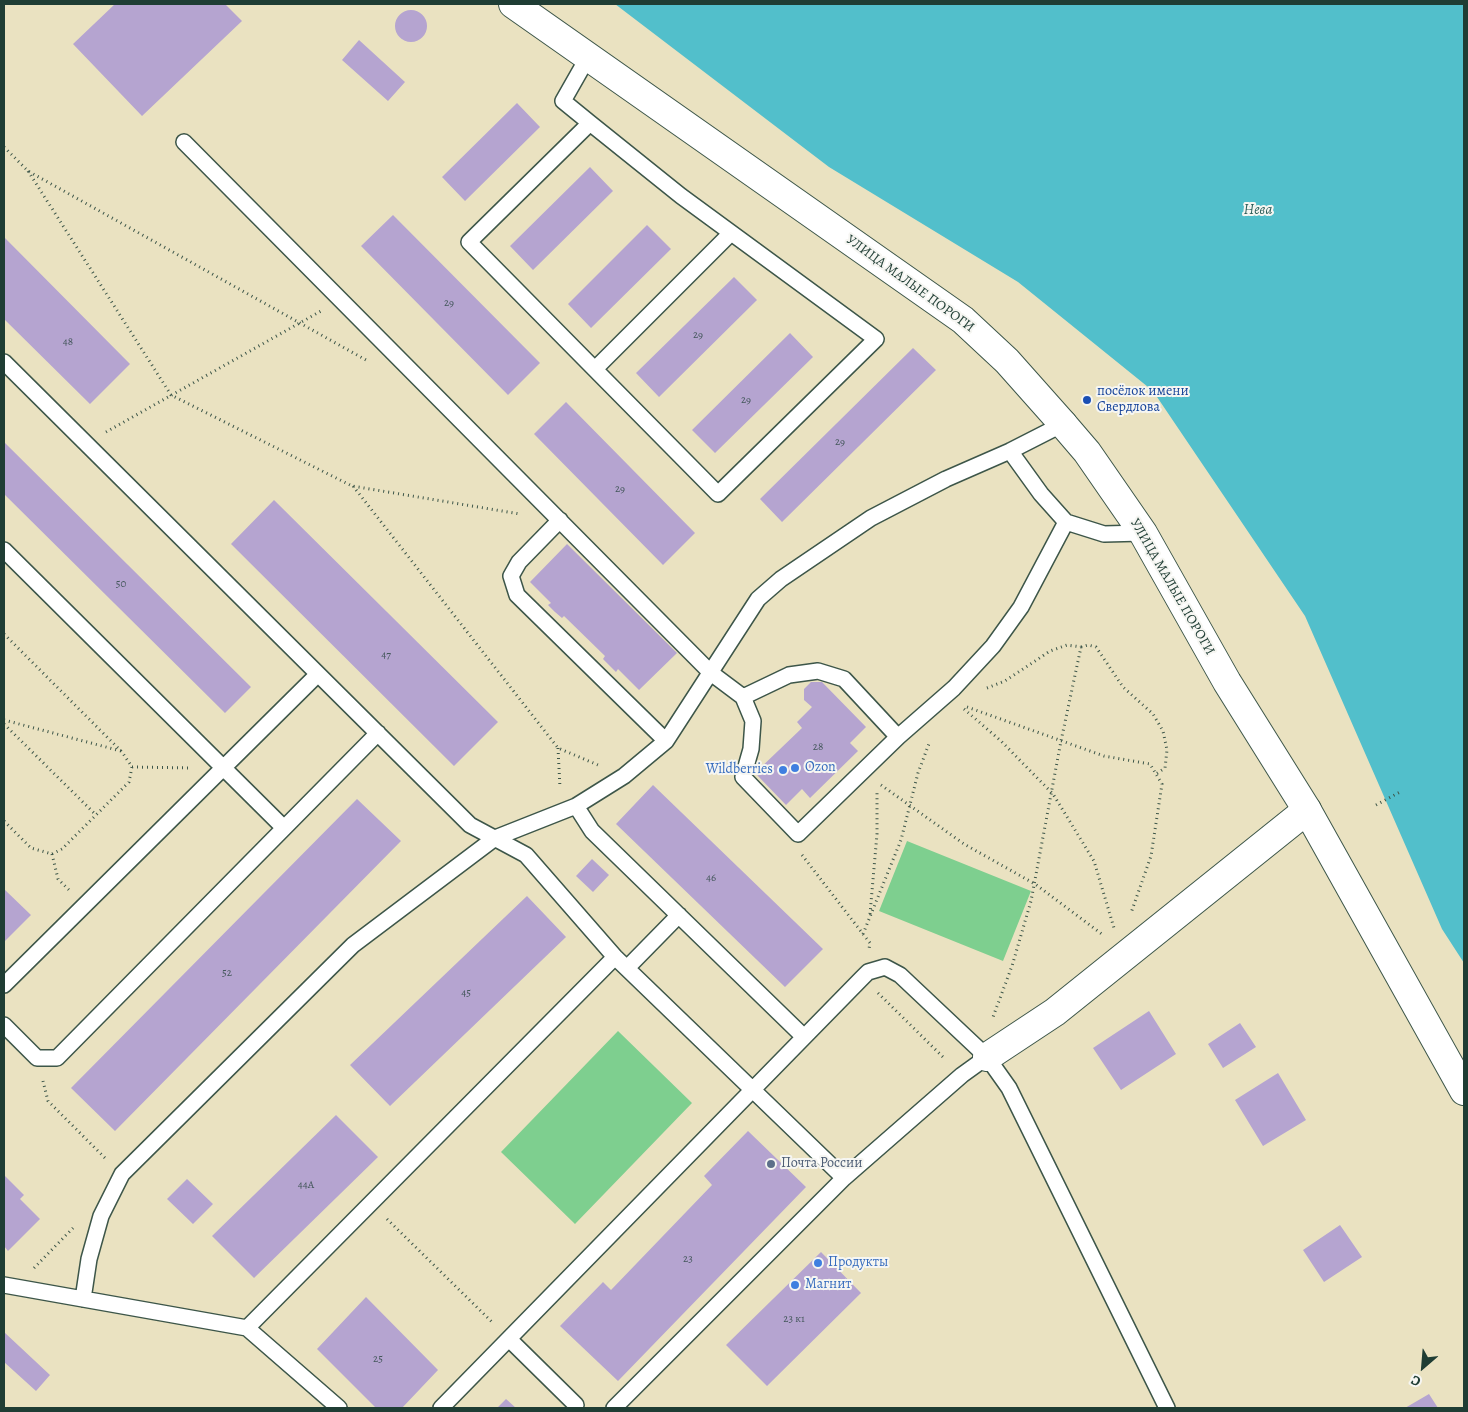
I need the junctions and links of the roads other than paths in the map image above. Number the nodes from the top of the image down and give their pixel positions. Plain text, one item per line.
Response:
1 (513, 4) edge
2 (588, 58) junction
3 (590, 123) junction
4 (184, 142) dead end
5 (732, 233) junction
6 (4, 362) edge
7 (595, 369) junction
8 (1063, 424) junction
9 (1010, 451) junction
10 (560, 520) junction
11 (1066, 522) junction
12 (1143, 533) junction
13 (4, 550) edge
14 (711, 673) junction
15 (318, 674) junction
16 (743, 697) junction
17 (378, 733) junction
18 (898, 737) junction
19 (666, 741) junction
20 (223, 768) junction
21 (576, 806) junction
22 (1307, 810) junction
23 (284, 828) junction
24 (495, 838) junction
25 (679, 915) junction
26 (615, 956) junction
27 (627, 968) junction
28 (4, 985) edge
29 (4, 1025) edge
30 (804, 1037) junction
31 (984, 1053) junction
32 (752, 1089) junction
33 (1464, 1091) edge
34 (844, 1178) junction
35 (9, 1286) edge
36 (83, 1299) junction
37 (247, 1328) junction
38 (509, 1339) junction
39 (576, 1405) dead end
40 (338, 1408) edge
41 (441, 1408) edge
42 (614, 1408) edge
43 (1166, 1408) edge

1 - 2 street, УЛИЦА МАЛЫЕ ПОРОГИ
2 - 3 lane
2 - 8 street, УЛИЦА МАЛЫЕ ПОРОГИ
3 - 5 lane
3 - 7 lane
4 - 10 lane
5 - 7 lane
5 - 7 lane
6 - 15 lane
8 - 9 lane
8 - 12 street, УЛИЦА МАЛЫЕ ПОРОГИ
9 - 11 lane
9 - 14 lane
10 - 14 lane
10 - 19 lane
11 - 12 lane
11 - 18 lane
12 - 22 street, УЛИЦА МАЛЫЕ ПОРОГИ
13 - 20 lane
14 - 16 lane
14 - 19 lane
15 - 17 lane
15 - 20 lane
16 - 18 lane
16 - 18 lane
17 - 23 lane
17 - 24 lane
19 - 21 lane
20 - 23 lane
20 - 28 lane
21 - 24 lane
21 - 25 lane
22 - 31 street
22 - 33 street, УЛИЦА МАЛЫЕ ПОРОГИ
23 - 29 lane
24 - 26 lane
24 - 36 lane
25 - 27 lane
25 - 30 lane
26 - 27 lane
26 - 37 lane
27 - 32 lane
30 - 31 lane
30 - 32 lane
31 - 34 lane
31 - 43 lane
32 - 34 lane
32 - 38 lane
34 - 42 lane
35 - 36 lane
36 - 37 lane
37 - 40 lane
38 - 39 lane
38 - 41 lane

